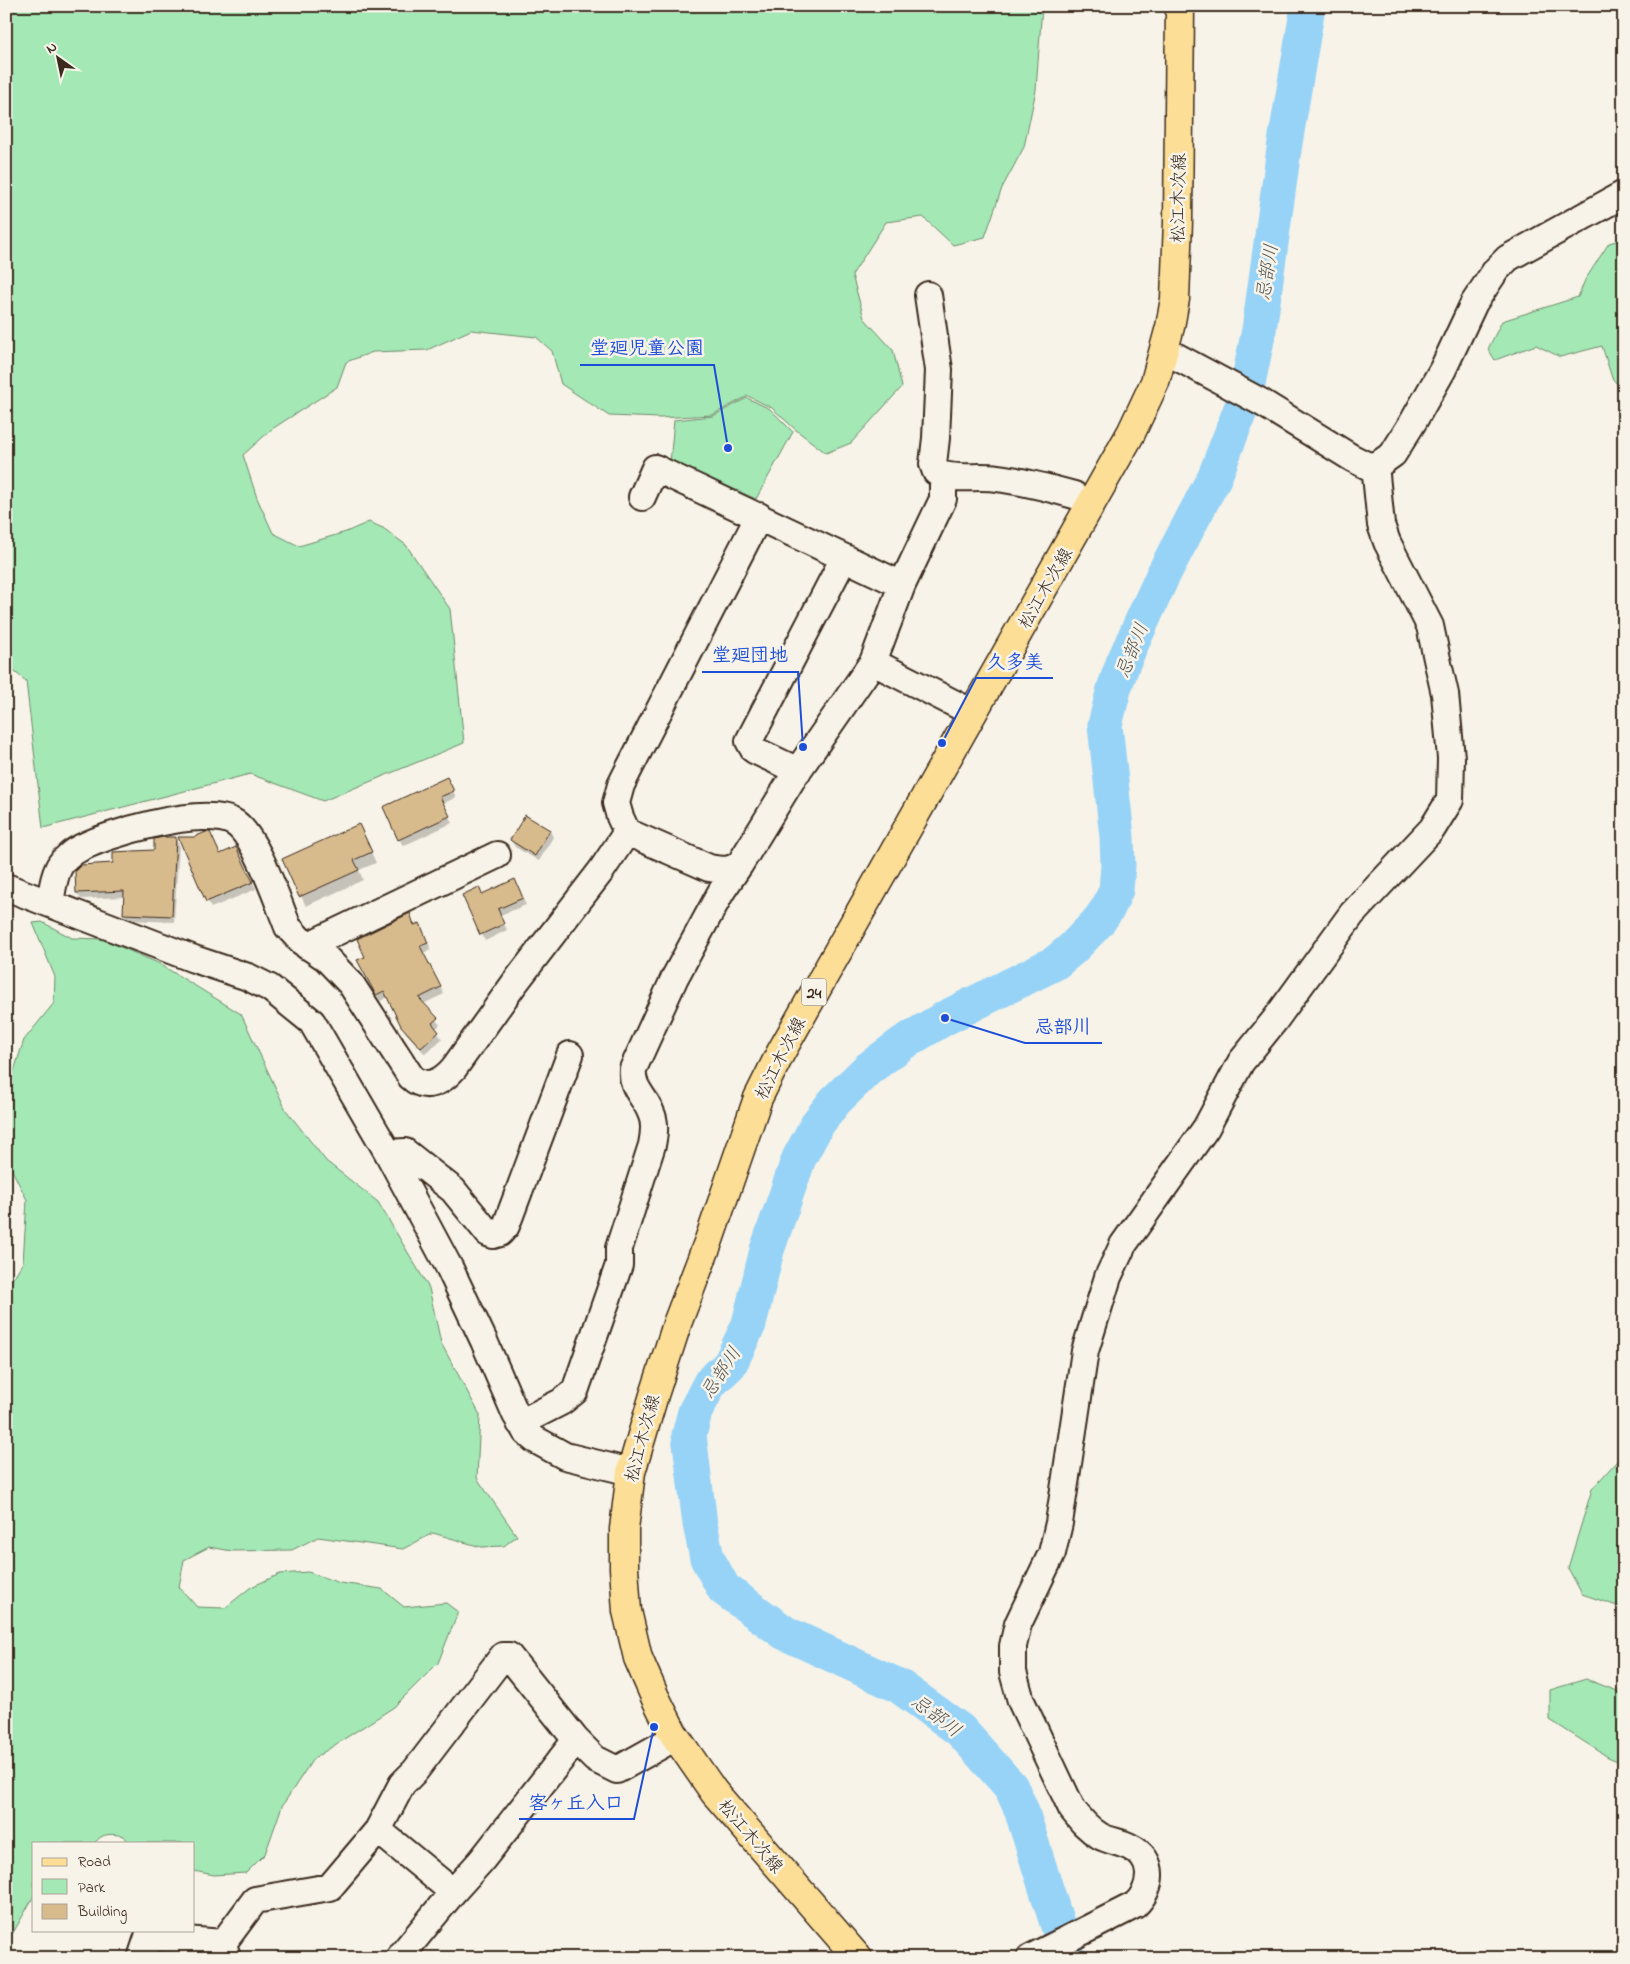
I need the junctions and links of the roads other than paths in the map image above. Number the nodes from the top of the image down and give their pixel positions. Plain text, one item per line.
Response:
1 (1180, 6) edge
2 (1624, 194) edge
3 (928, 295) dead end
4 (1164, 350) junction
5 (1375, 465) junction
6 (943, 477) junction
7 (1074, 495) dead end
8 (642, 497) dead end
9 (759, 516) junction
10 (844, 558) junction
11 (902, 585) junction
12 (873, 662) junction
13 (973, 713) junction
14 (798, 771) junction
15 (627, 832) junction
16 (497, 855) dead end
17 (740, 864) junction
18 (6, 887) edge
19 (50, 904) junction
20 (307, 946) junction
21 (570, 1056) dead end
22 (388, 1153) junction
23 (520, 1423) junction
24 (631, 1472) junction
25 (676, 1737) junction
26 (576, 1740) junction
27 (378, 1830) junction
28 (452, 1892) junction
29 (223, 1953) edge
30 (1040, 1953) edge
31 (141, 1958) edge
32 (400, 1958) edge
33 (858, 1958) edge

1 - 4 main road, 松江木次線 / 24
2 - 5 street
3 - 6 street
4 - 5 street
4 - 13 main road, 松江木次線 / 24
5 - 30 street
6 - 7 street
6 - 11 street
8 - 9 street
9 - 10 street
9 - 15 street
10 - 11 street
10 - 14 street
11 - 12 street
12 - 13 street
12 - 14 street
13 - 24 main road, 松江木次線 / 24
14 - 17 street
15 - 17 street
15 - 20 street
16 - 20 street
17 - 23 street
18 - 19 street
19 - 20 street
19 - 22 street
21 - 22 street
22 - 23 street
23 - 24 street
24 - 25 main road, 松江木次線 / 24
25 - 26 street
25 - 33 main road, 松江木次線 / 24
26 - 27 street
26 - 28 street
27 - 28 street
27 - 29 street
28 - 32 street
29 - 31 street

